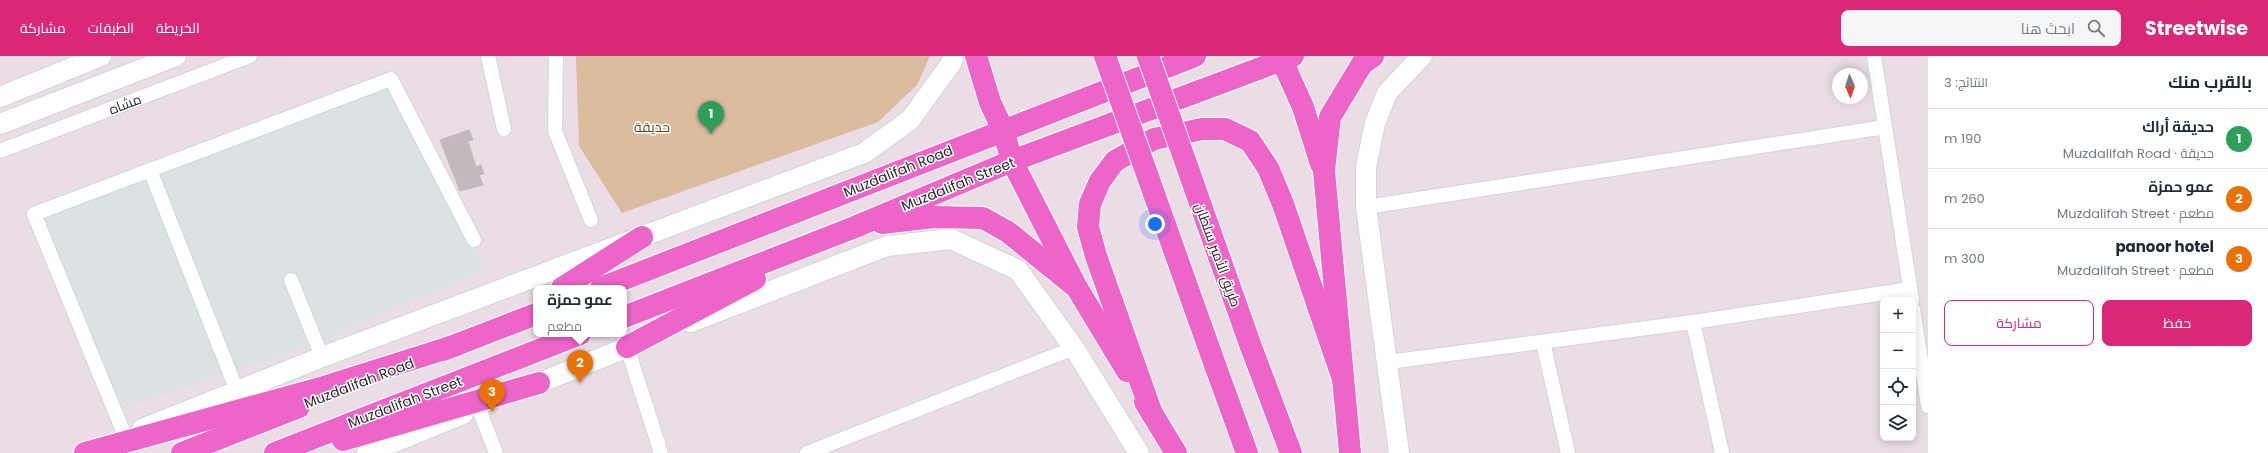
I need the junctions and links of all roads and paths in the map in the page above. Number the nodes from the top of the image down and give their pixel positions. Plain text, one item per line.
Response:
1 (101, 56) edge
2 (176, 56) edge
3 (250, 56) edge
4 (488, 56) edge
5 (556, 56) edge
6 (953, 56) edge
7 (976, 56) edge
8 (1105, 56) edge
9 (1148, 56) edge
10 (1195, 56) edge
11 (1373, 56) edge
12 (1422, 56) edge
13 (1874, 56) edge
14 (1285, 58) edge
15 (0, 97) edge
16 (0, 124) edge
17 (1885, 127) junction
18 (504, 129) dead end
19 (1003, 130) junction
20 (973, 142) junction
21 (0, 151) edge
22 (1012, 162) junction
23 (150, 170) junction
24 (1324, 171) junction
25 (985, 173) junction
26 (1366, 207) junction
27 (591, 220) dead end
28 (855, 227) junction
29 (642, 237) junction
30 (474, 240) dead end
31 (291, 280) dead end
32 (567, 285) edge
33 (609, 285) edge
34 (1077, 288) junction
35 (1911, 294) edge
36 (533, 306) edge
37 (533, 315) edge
38 (627, 316) edge
39 (1693, 322) junction
40 (1916, 328) edge
41 (497, 329) junction
42 (572, 337) edge
43 (1544, 342) junction
44 (456, 345) junction
45 (627, 347) junction
46 (1074, 348) junction
47 (322, 358) junction
48 (1388, 362) junction
49 (1343, 379) junction
50 (539, 383) junction
51 (237, 391) junction
52 (1928, 406) edge
53 (478, 408) junction
54 (1152, 414) junction
55 (125, 436) junction
56 (81, 453) edge
57 (85, 453) edge
58 (182, 453) edge
59 (274, 453) edge
60 (300, 453) edge
61 (366, 453) edge
62 (496, 453) edge
63 (661, 453) edge
64 (807, 453) edge
65 (1139, 453) edge
66 (1176, 453) edge
67 (1247, 453) edge
68 (1291, 453) edge
69 (1350, 453) edge
70 (1399, 453) edge
71 (1568, 453) edge
72 (1722, 453) edge

1 - 15 street
2 - 16 street
3 - 21 street, مشاه
4 - 18 street
5 - 27 street
6 - 29 street
7 - 19 highway
8 - 67 highway, bridge
9 - 68 highway, طريق الأمير سلطان, bridge
10 - 19 highway, Muzdalifah Road
11 - 24 highway
12 - 26 street
13 - 17 street
14 - 22 highway, Muzdalifah Street
14 - 24 highway
17 - 26 street
17 - 35 street
19 - 20 highway, Muzdalifah Road
19 - 22 highway
20 - 25 highway
20 - 33 highway, Muzdalifah Road
22 - 25 highway, Muzdalifah Street
22 - 34 highway
23 - 30 street
23 - 51 street
23 - 55 street
24 - 49 highway
25 - 28 highway, Muzdalifah Street
26 - 48 street
28 - 34 highway
28 - 38 highway, Muzdalifah Street
28 - 45 highway
29 - 32 highway
29 - 47 street
31 - 47 street
34 - 54 highway
35 - 39 street
36 - 41 highway
37 - 41 highway, Muzdalifah Road
39 - 43 street
39 - 72 street
40 - 52 street
41 - 44 highway, Muzdalifah Road
42 - 59 highway, Muzdalifah Street
43 - 48 street
43 - 71 street
44 - 57 highway
44 - 58 highway, Muzdalifah Road
45 - 46 street
45 - 50 street
45 - 63 street
46 - 64 street
46 - 65 street
47 - 51 street
48 - 70 street
49 - 54 highway
49 - 69 highway
50 - 53 street
50 - 60 highway
51 - 55 street
53 - 61 street
53 - 62 street
54 - 66 highway
55 - 56 street

